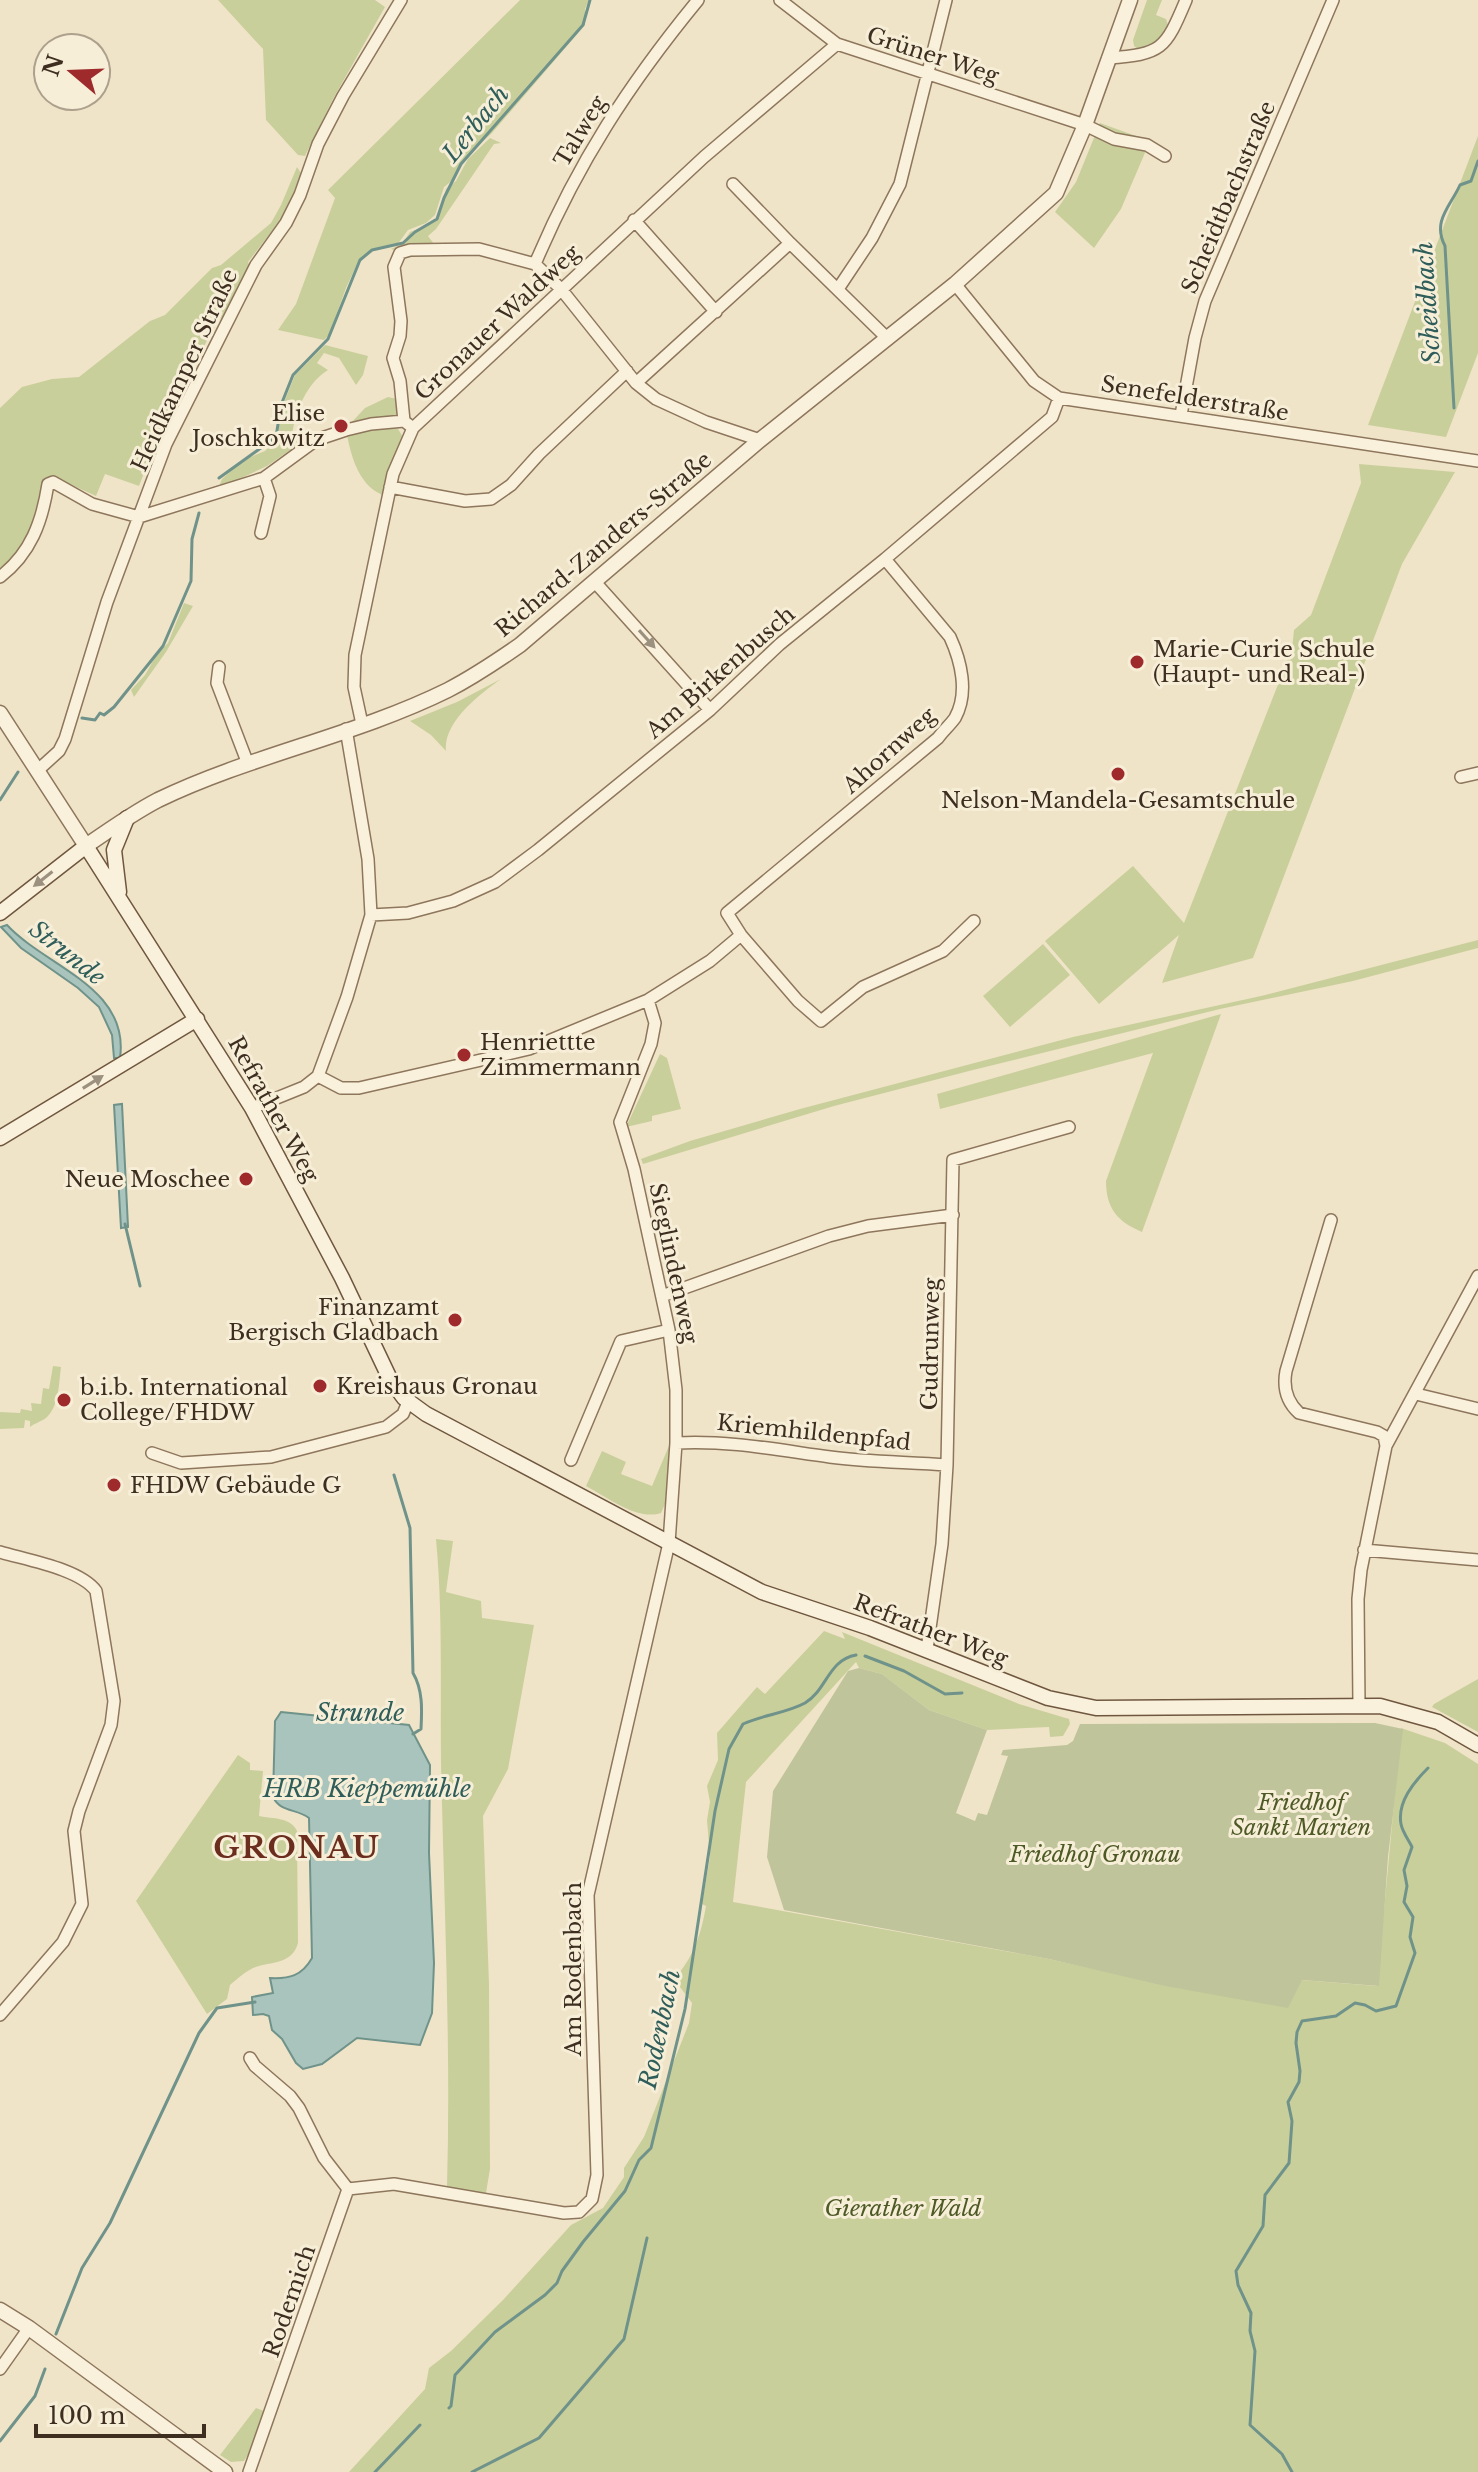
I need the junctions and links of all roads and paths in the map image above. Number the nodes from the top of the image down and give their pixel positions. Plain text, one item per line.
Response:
1 (401, 0) edge
2 (698, 0) edge
3 (780, 0) edge
4 (946, 0) edge
5 (1130, 0) edge
6 (1186, 0) edge
7 (1333, 0) edge
8 (837, 44) junction
9 (1108, 58) junction
10 (928, 75) junction
11 (1085, 125) junction
12 (1165, 156) dead end
13 (733, 184) dead end
14 (634, 220) junction
15 (790, 243) junction
16 (535, 264) junction
17 (955, 284) junction
18 (561, 289) junction
19 (838, 289) junction
20 (716, 312) junction
21 (888, 339) junction
22 (627, 371) junction
23 (636, 383) junction
24 (1059, 398) junction
25 (1181, 415) junction
26 (408, 424) junction
27 (760, 440) junction
28 (1478, 461) edge
29 (264, 478) junction
30 (390, 487) junction
31 (139, 517) junction
32 (261, 533) dead end
33 (885, 559) junction
34 (0, 577) edge
35 (594, 581) junction
36 (219, 667) dead end
37 (710, 710) junction
38 (0, 713) edge
39 (362, 724) junction
40 (346, 729) junction
41 (248, 764) junction
42 (37, 771) junction
43 (1478, 773) edge
44 (1461, 777) dead end
45 (127, 818) junction
46 (86, 846) junction
47 (118, 897) junction
48 (0, 913) edge
49 (371, 915) junction
50 (974, 921) dead end
51 (741, 935) junction
52 (648, 1000) junction
53 (197, 1019) junction
54 (318, 1076) junction
55 (252, 1108) junction
56 (1069, 1127) dead end
57 (0, 1138) edge
58 (953, 1215) junction
59 (1331, 1220) dead end
60 (1478, 1276) edge
61 (662, 1296) junction
62 (669, 1330) junction
63 (1416, 1394) junction
64 (408, 1402) junction
65 (1478, 1409) edge
66 (676, 1443) junction
67 (1386, 1446) junction
68 (152, 1453) dead end
69 (571, 1460) dead end
70 (947, 1465) junction
71 (669, 1543) junction
72 (1364, 1550) junction
73 (0, 1552) edge
74 (1478, 1560) edge
75 (927, 1649) junction
76 (1359, 1706) junction
77 (1478, 1745) edge
78 (0, 2015) edge
79 (250, 2058) dead end
80 (348, 2189) junction
81 (0, 2310) edge
82 (29, 2328) junction
83 (0, 2369) edge
84 (225, 2472) edge
85 (249, 2472) edge

1 - 31 street, Heidkamper Straße
2 - 16 street, Talweg
3 - 8 street, Grüner Weg
4 - 10 street
5 - 9 main road, Richard-Zanders-Straße
6 - 9 street
7 - 25 street, Scheidtbachstraße
8 - 10 street, Grüner Weg
8 - 14 street, Gronauer Waldweg
9 - 11 main road, Richard-Zanders-Straße
10 - 11 street, Grüner Weg
10 - 19 street
11 - 12 street
11 - 17 main road, Richard-Zanders-Straße
13 - 15 street
14 - 18 street, Gronauer Waldweg
14 - 20 street
15 - 19 street
15 - 20 street
16 - 18 street
16 - 26 street
17 - 21 main road, Richard-Zanders-Straße
17 - 24 street
18 - 22 street
18 - 26 street, Gronauer Waldweg
19 - 21 street
20 - 23 street
21 - 27 main road, Richard-Zanders-Straße
22 - 23 street
22 - 30 street
23 - 27 street
24 - 25 street, Senefelderstraße
24 - 33 street, Am Birkenbusch
25 - 28 street, Senefelderstraße
26 - 29 street
26 - 30 street, Gronauer Waldweg
27 - 35 main road, Richard-Zanders-Straße
29 - 31 street
29 - 32 street
30 - 39 street, Gronauer Waldweg
31 - 34 street
31 - 42 street, Heidkamper Straße
33 - 37 street, Am Birkenbusch
33 - 51 street, Ahornweg
35 -> 37 street
35 - 39 main road, Richard-Zanders-Straße
36 - 41 street
37 - 49 street, Am Birkenbusch
38 - 42 main road, Refrather Weg
39 - 40 main road, Richard-Zanders-Straße
40 - 41 main road, Richard-Zanders-Straße
40 - 49 street
41 - 45 main road, Richard-Zanders-Straße
42 - 46 main road, Refrather Weg
43 - 44 street
45 - 46 main road, Richard-Zanders-Straße
45 - 47 main road
46 - 47 main road, Refrather Weg
46 -> 48 main road, Richard-Zanders-Straße
47 - 53 main road, Refrather Weg
49 - 54 street
50 - 51 street
51 - 52 street
52 - 54 street
52 - 61 street, Sieglindenweg
53 - 55 main road, Refrather Weg
57 -> 53 main road
54 - 55 street
55 - 64 main road, Refrather Weg
56 - 58 street, Gudrunweg
58 - 61 street
58 - 70 street, Gudrunweg
59 - 67 street
60 - 63 street
61 - 62 street, Sieglindenweg
62 - 66 street, Sieglindenweg
62 - 69 street
63 - 65 street
63 - 67 street
64 - 68 street
64 - 71 main road, Refrather Weg
66 - 70 street, Kriemhildenpfad
66 - 71 street, Sieglindenweg
67 - 72 street
70 - 75 street, Gudrunweg
71 - 75 main road, Refrather Weg
71 - 80 street, Am Rodenbach
72 - 74 street
72 - 76 street
73 - 78 street
75 - 76 main road, Refrather Weg
76 - 77 main road, Refrather Weg
79 - 80 street
80 - 85 street, Rodemich
81 - 82 main road
82 - 83 street
82 - 84 main road

